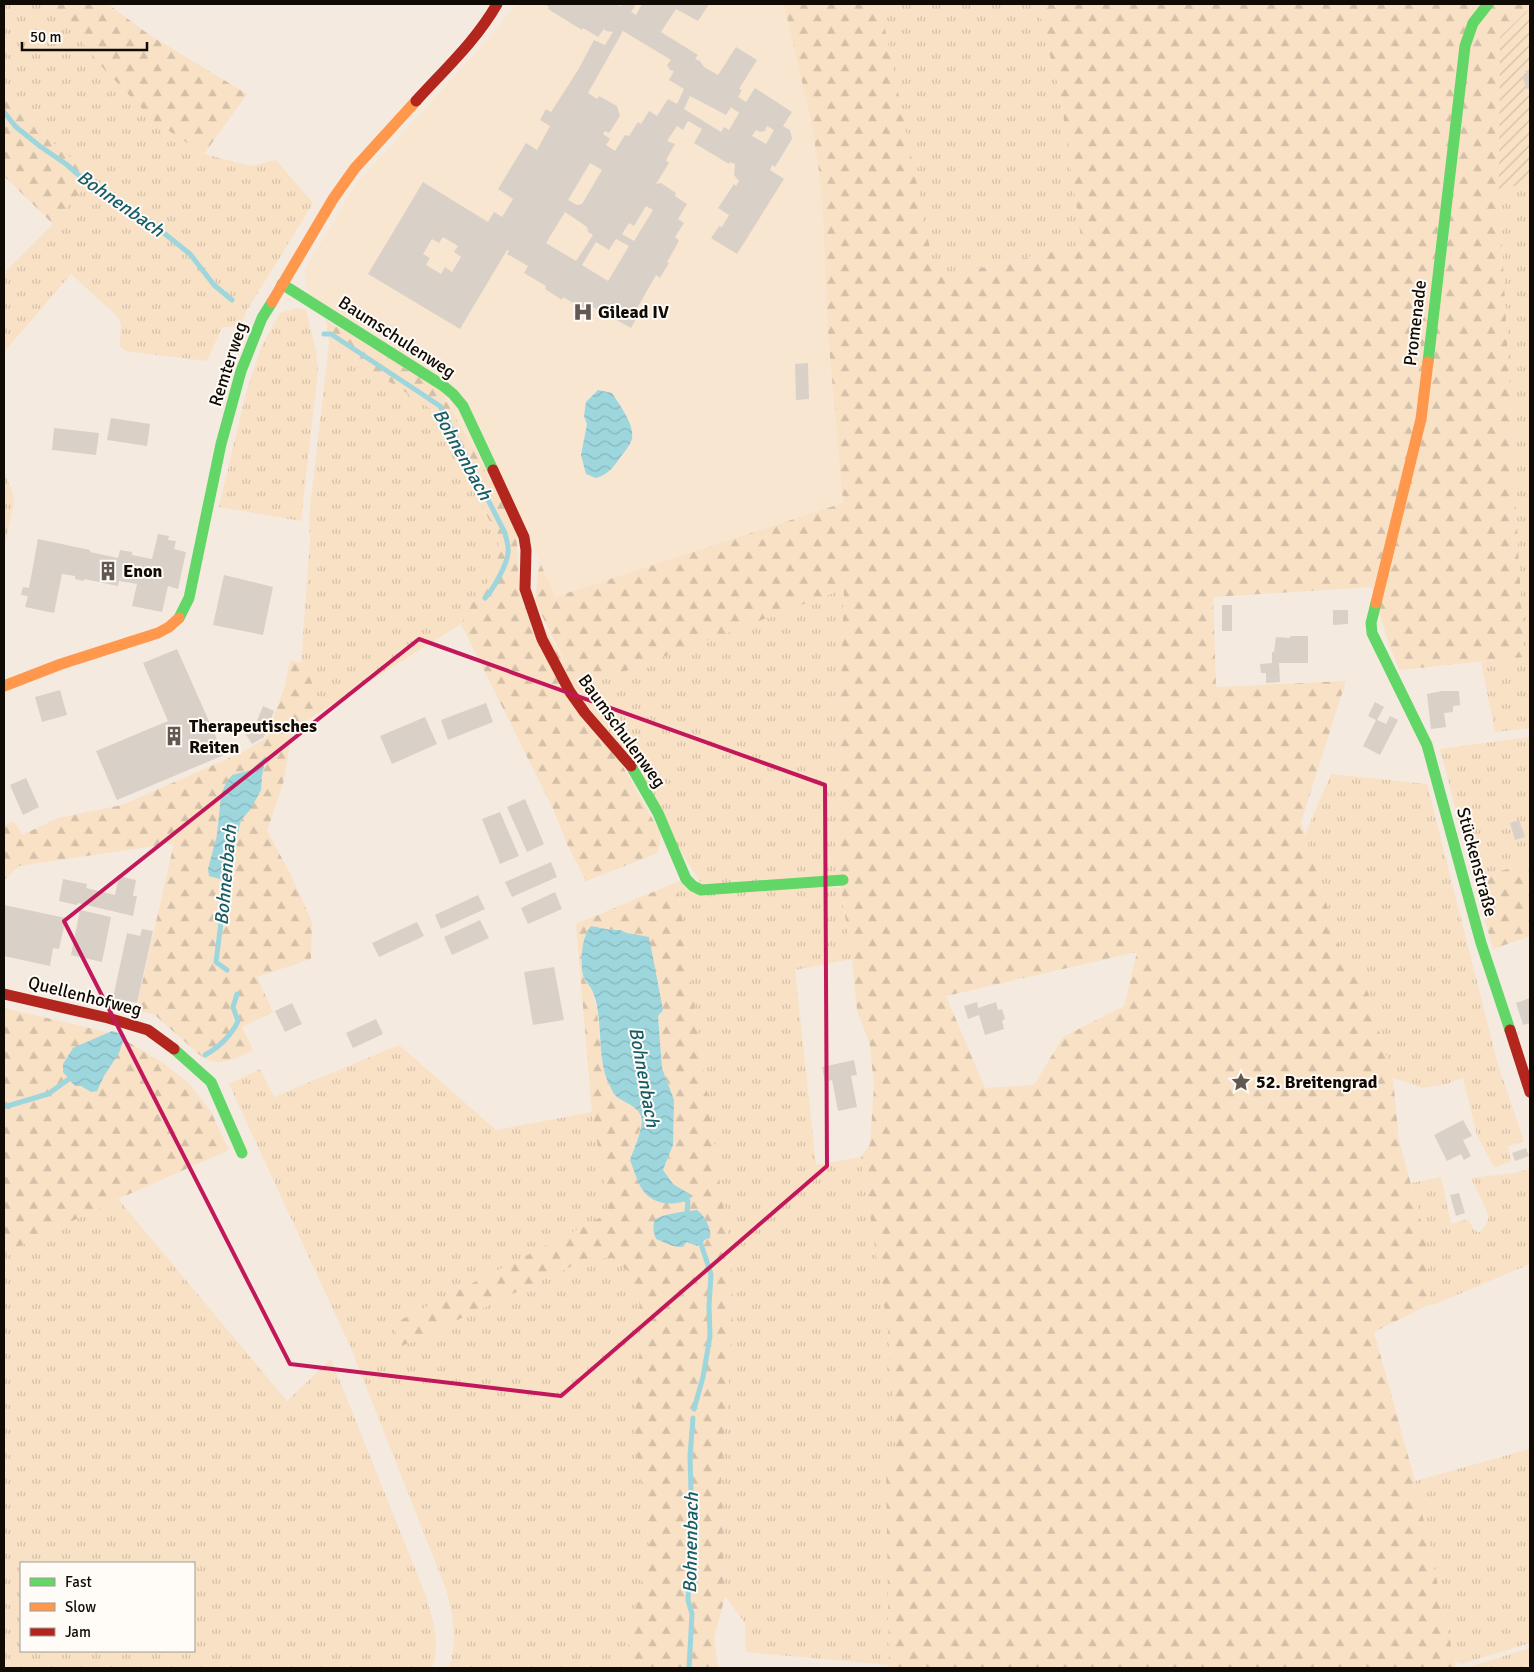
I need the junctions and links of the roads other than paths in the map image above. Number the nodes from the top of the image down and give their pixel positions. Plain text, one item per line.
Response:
1 (497, 4) edge
2 (1488, 4) edge
3 (282, 284) junction
4 (1377, 647) joint
5 (4, 686) edge
6 (843, 880) dead end
7 (4, 994) edge
8 (1530, 1092) edge
9 (242, 1153) dead end

1 - 3 street, Remterweg
2 - 4 street, Promenade
3 - 5 street, Remterweg
3 - 6 street, Baumschulenweg
4 - 8 street, Stückenstraße
7 - 9 street, Quellenhofweg

